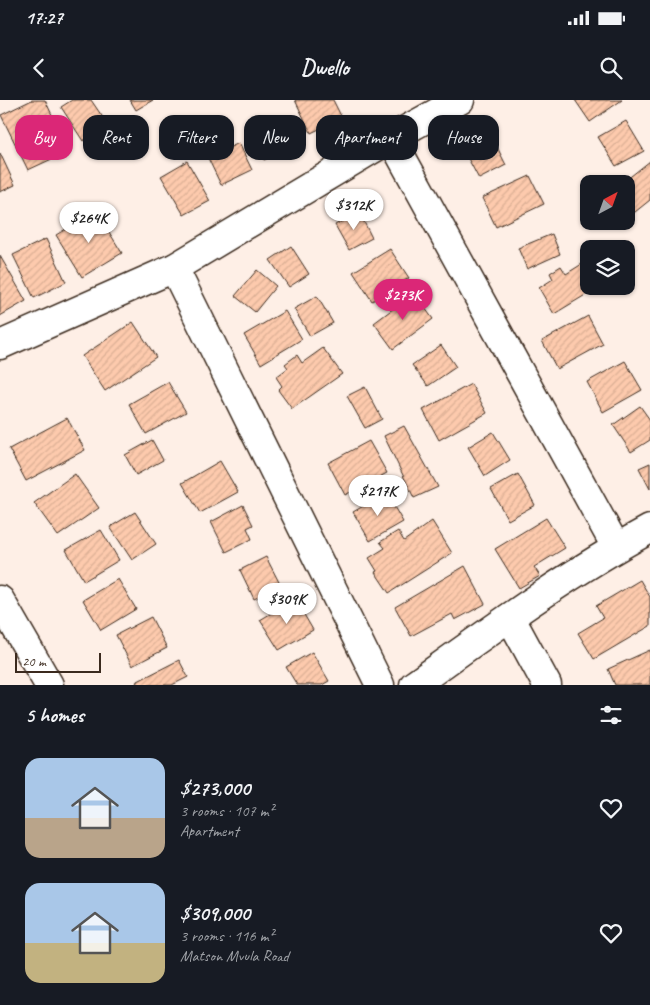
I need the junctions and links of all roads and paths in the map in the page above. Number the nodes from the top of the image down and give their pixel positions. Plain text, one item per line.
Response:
1 (460, 100) edge
2 (418, 123) edge
3 (355, 160) edge
4 (404, 160) edge
5 (174, 268) junction
6 (0, 345) edge
7 (650, 529) edge
8 (616, 547) junction
9 (0, 600) edge
10 (510, 616) junction
11 (49, 685) edge
12 (380, 685) edge
13 (414, 685) edge
14 (547, 685) edge

1 - 2 street
3 - 5 street
4 - 8 street
5 - 6 street
5 - 12 street
7 - 8 street
8 - 10 street
9 - 11 street
10 - 13 street
10 - 14 street

